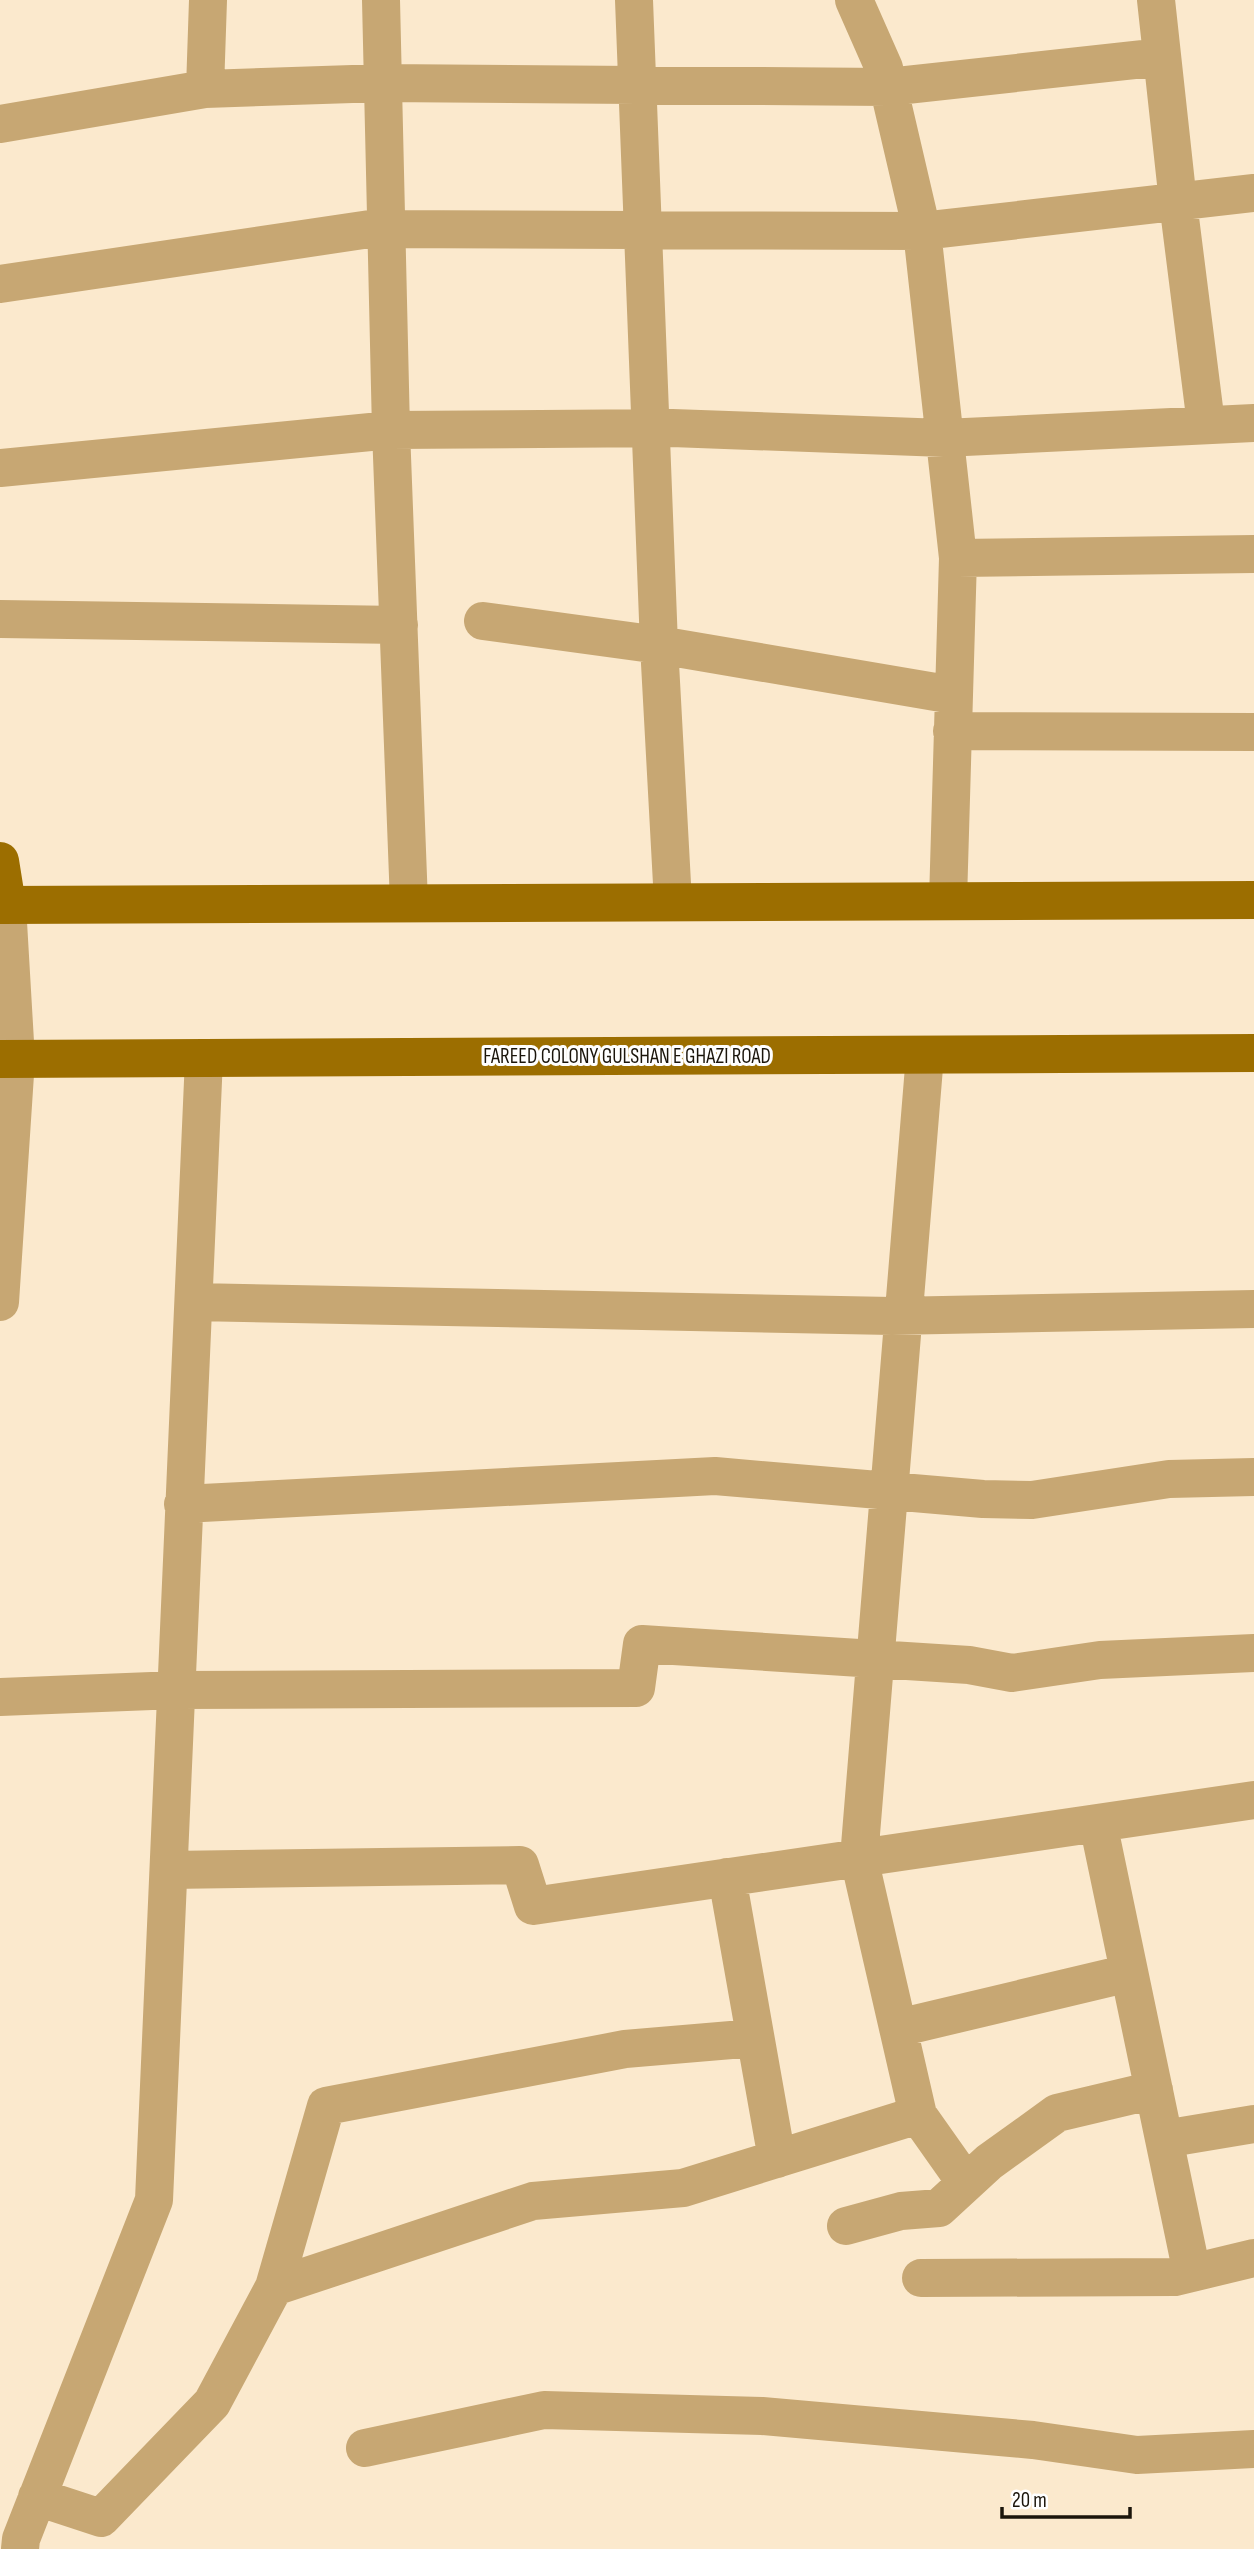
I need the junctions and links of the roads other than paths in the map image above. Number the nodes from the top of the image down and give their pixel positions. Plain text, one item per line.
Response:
1 (208, 0) edge
2 (381, 0) edge
3 (634, 0) edge
4 (854, 0) edge
5 (1156, 0) edge
6 (1162, 57) junction
7 (383, 83) junction
8 (636, 85) junction
9 (888, 86) junction
10 (205, 89) junction
11 (0, 124) edge
12 (1254, 193) edge
13 (1178, 202) junction
14 (387, 230) junction
15 (643, 230) junction
16 (922, 231) junction
17 (0, 284) edge
18 (1254, 423) edge
19 (1206, 424) junction
20 (652, 428) junction
21 (391, 430) junction
22 (944, 438) junction
23 (0, 468) edge
24 (1254, 554) edge
25 (958, 558) junction
26 (0, 619) edge
27 (483, 621) dead end
28 (398, 625) junction
29 (659, 645) junction
30 (953, 713) junction
31 (1254, 732) edge
32 (0, 862) edge
33 (1254, 900) edge
34 (948, 901) junction
35 (673, 902) junction
36 (409, 903) junction
37 (3, 905) edge
38 (1254, 1053) edge
39 (925, 1055) junction
40 (204, 1058) junction
41 (8, 1059) edge
42 (0, 1302) edge
43 (194, 1302) junction
44 (1254, 1309) edge
45 (904, 1315) junction
46 (1254, 1477) edge
47 (889, 1490) junction
48 (183, 1504) junction
49 (1254, 1653) edge
50 (876, 1660) junction
51 (177, 1690) junction
52 (0, 1698) edge
53 (1254, 1800) edge
54 (1098, 1823) junction
55 (859, 1858) junction
56 (169, 1870) junction
57 (727, 1877) junction
58 (1129, 1973) junction
59 (898, 2028) junction
60 (755, 2038) junction
61 (1154, 2090) junction
62 (918, 2115) junction
63 (1254, 2124) edge
64 (1164, 2139) junction
65 (777, 2159) junction
66 (966, 2183) junction
67 (846, 2226) dead end
68 (1254, 2258) edge
69 (1192, 2273) junction
70 (921, 2278) dead end
71 (274, 2287) junction
72 (365, 2448) dead end
73 (1254, 2449) edge
74 (37, 2497) junction
75 (106, 2533) edge
76 (20, 2549) edge

1 - 10 street
2 - 7 street
3 - 8 street
4 - 9 street
5 - 6 street
6 - 9 street
6 - 13 street
7 - 8 street
7 - 10 street
7 - 14 street
8 - 9 street
8 - 15 street
9 - 16 street
10 - 11 street
12 - 13 street
13 - 16 street
13 - 19 street
14 - 15 street
14 - 17 street
14 - 21 street
15 - 16 street
15 - 20 street
16 - 22 street
18 - 19 street
19 - 22 street
20 - 21 street
20 - 22 street
20 - 29 street
21 - 23 street
21 - 28 street
22 - 25 street
24 - 25 street
25 - 30 street
26 - 28 street
27 - 29 street
28 - 36 street
29 - 30 street
29 - 35 street
30 - 31 street
30 - 34 street
32 - 37 main road
33 - 34 main road
34 - 35 main road
35 - 36 main road
36 - 37 main road
37 - 41 street
38 - 39 main road, FAREED COLONY GULSHAN E GHAZI ROAD
39 - 40 main road, FAREED COLONY GULSHAN E GHAZI ROAD
39 - 45 street
40 - 41 main road, FAREED COLONY GULSHAN E GHAZI ROAD
40 - 43 street
41 - 42 street
43 - 45 street
43 - 48 street
44 - 45 street
45 - 47 street
46 - 47 street
47 - 48 street
47 - 50 street
48 - 51 street
49 - 50 street
50 - 51 street
50 - 55 street
51 - 52 street
51 - 56 street
53 - 54 street
54 - 55 street
54 - 58 street
55 - 57 street
55 - 59 street
56 - 57 street
56 - 74 street
57 - 60 street
58 - 59 street
58 - 61 street
59 - 62 street
60 - 65 street
60 - 71 street
61 - 64 street
61 - 66 street
62 - 65 street
62 - 66 street
63 - 64 street
64 - 69 street
65 - 71 street
66 - 67 street
68 - 69 street
69 - 70 street
71 - 75 street
72 - 73 street
74 - 75 street
74 - 76 street

